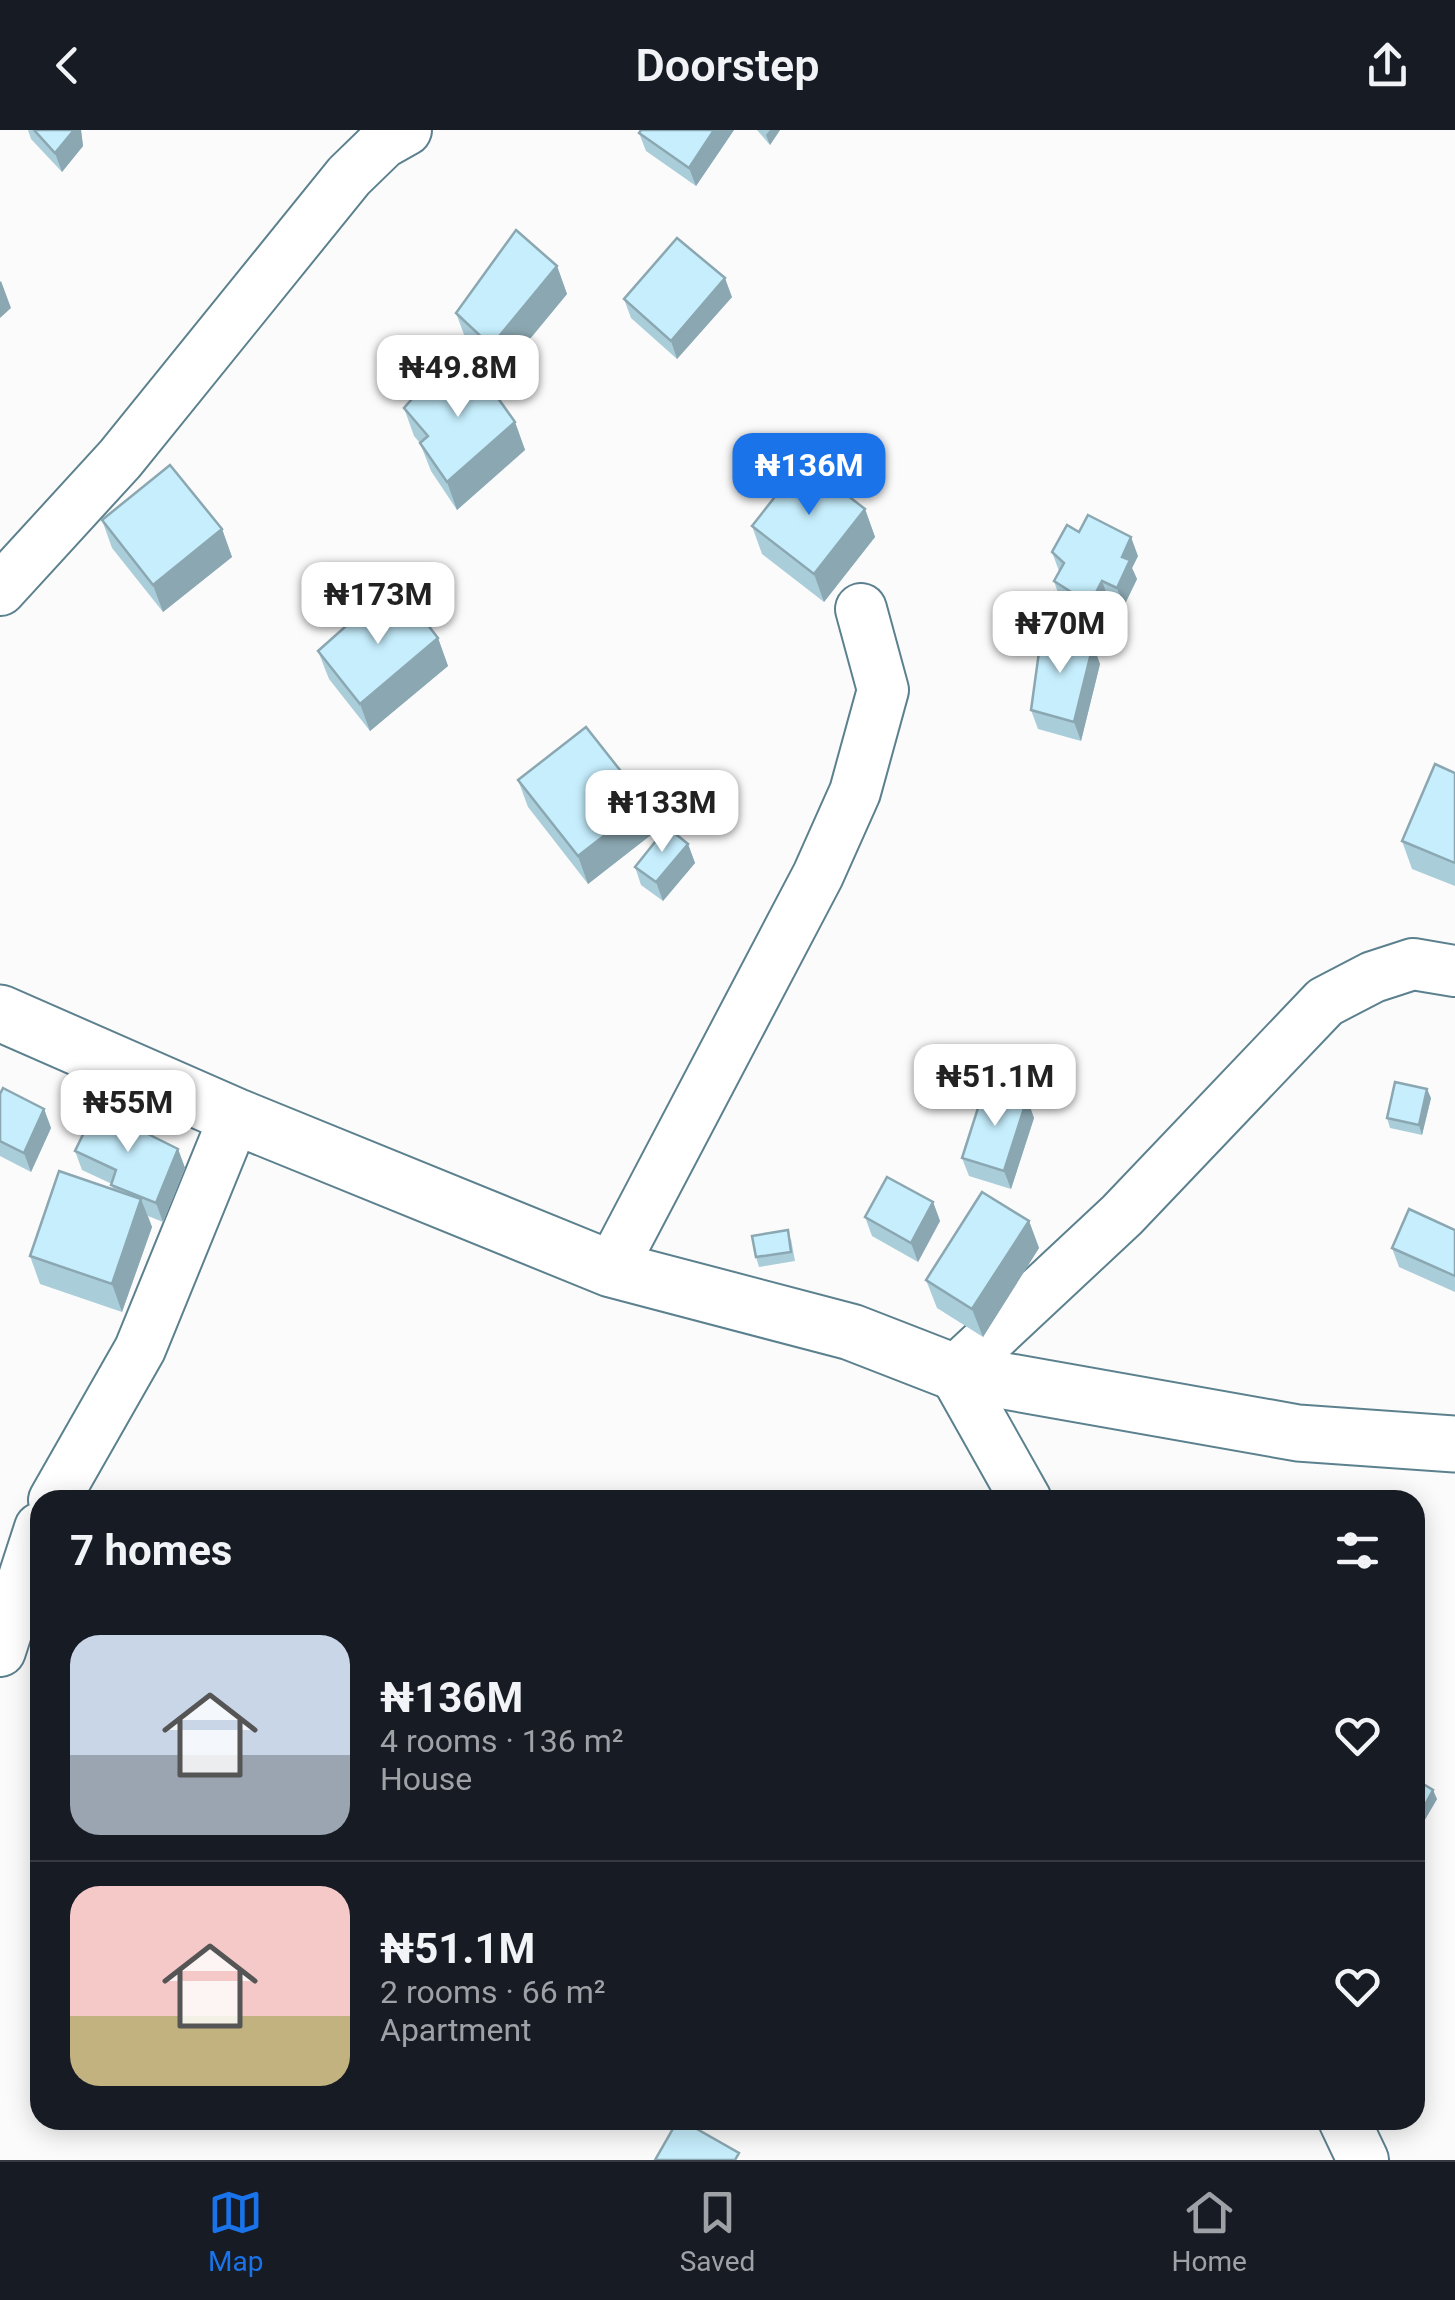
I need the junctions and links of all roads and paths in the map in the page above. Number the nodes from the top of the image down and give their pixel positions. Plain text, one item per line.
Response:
1 (406, 130) edge
2 (0, 590) edge
3 (861, 609) dead end
4 (1455, 971) edge
5 (0, 1013) edge
6 (235, 1116) junction
7 (612, 1269) junction
8 (954, 1372) junction
9 (1455, 1444) edge
10 (60, 1490) edge
11 (1020, 1490) edge
12 (30, 1559) edge
13 (0, 1651) edge
14 (1348, 2130) edge
15 (1362, 2160) edge

1 - 2 street
3 - 7 street
4 - 8 street
5 - 6 main road
6 - 7 main road
6 - 10 street
7 - 8 main road
8 - 9 main road
8 - 11 street
12 - 13 street
14 - 15 street

